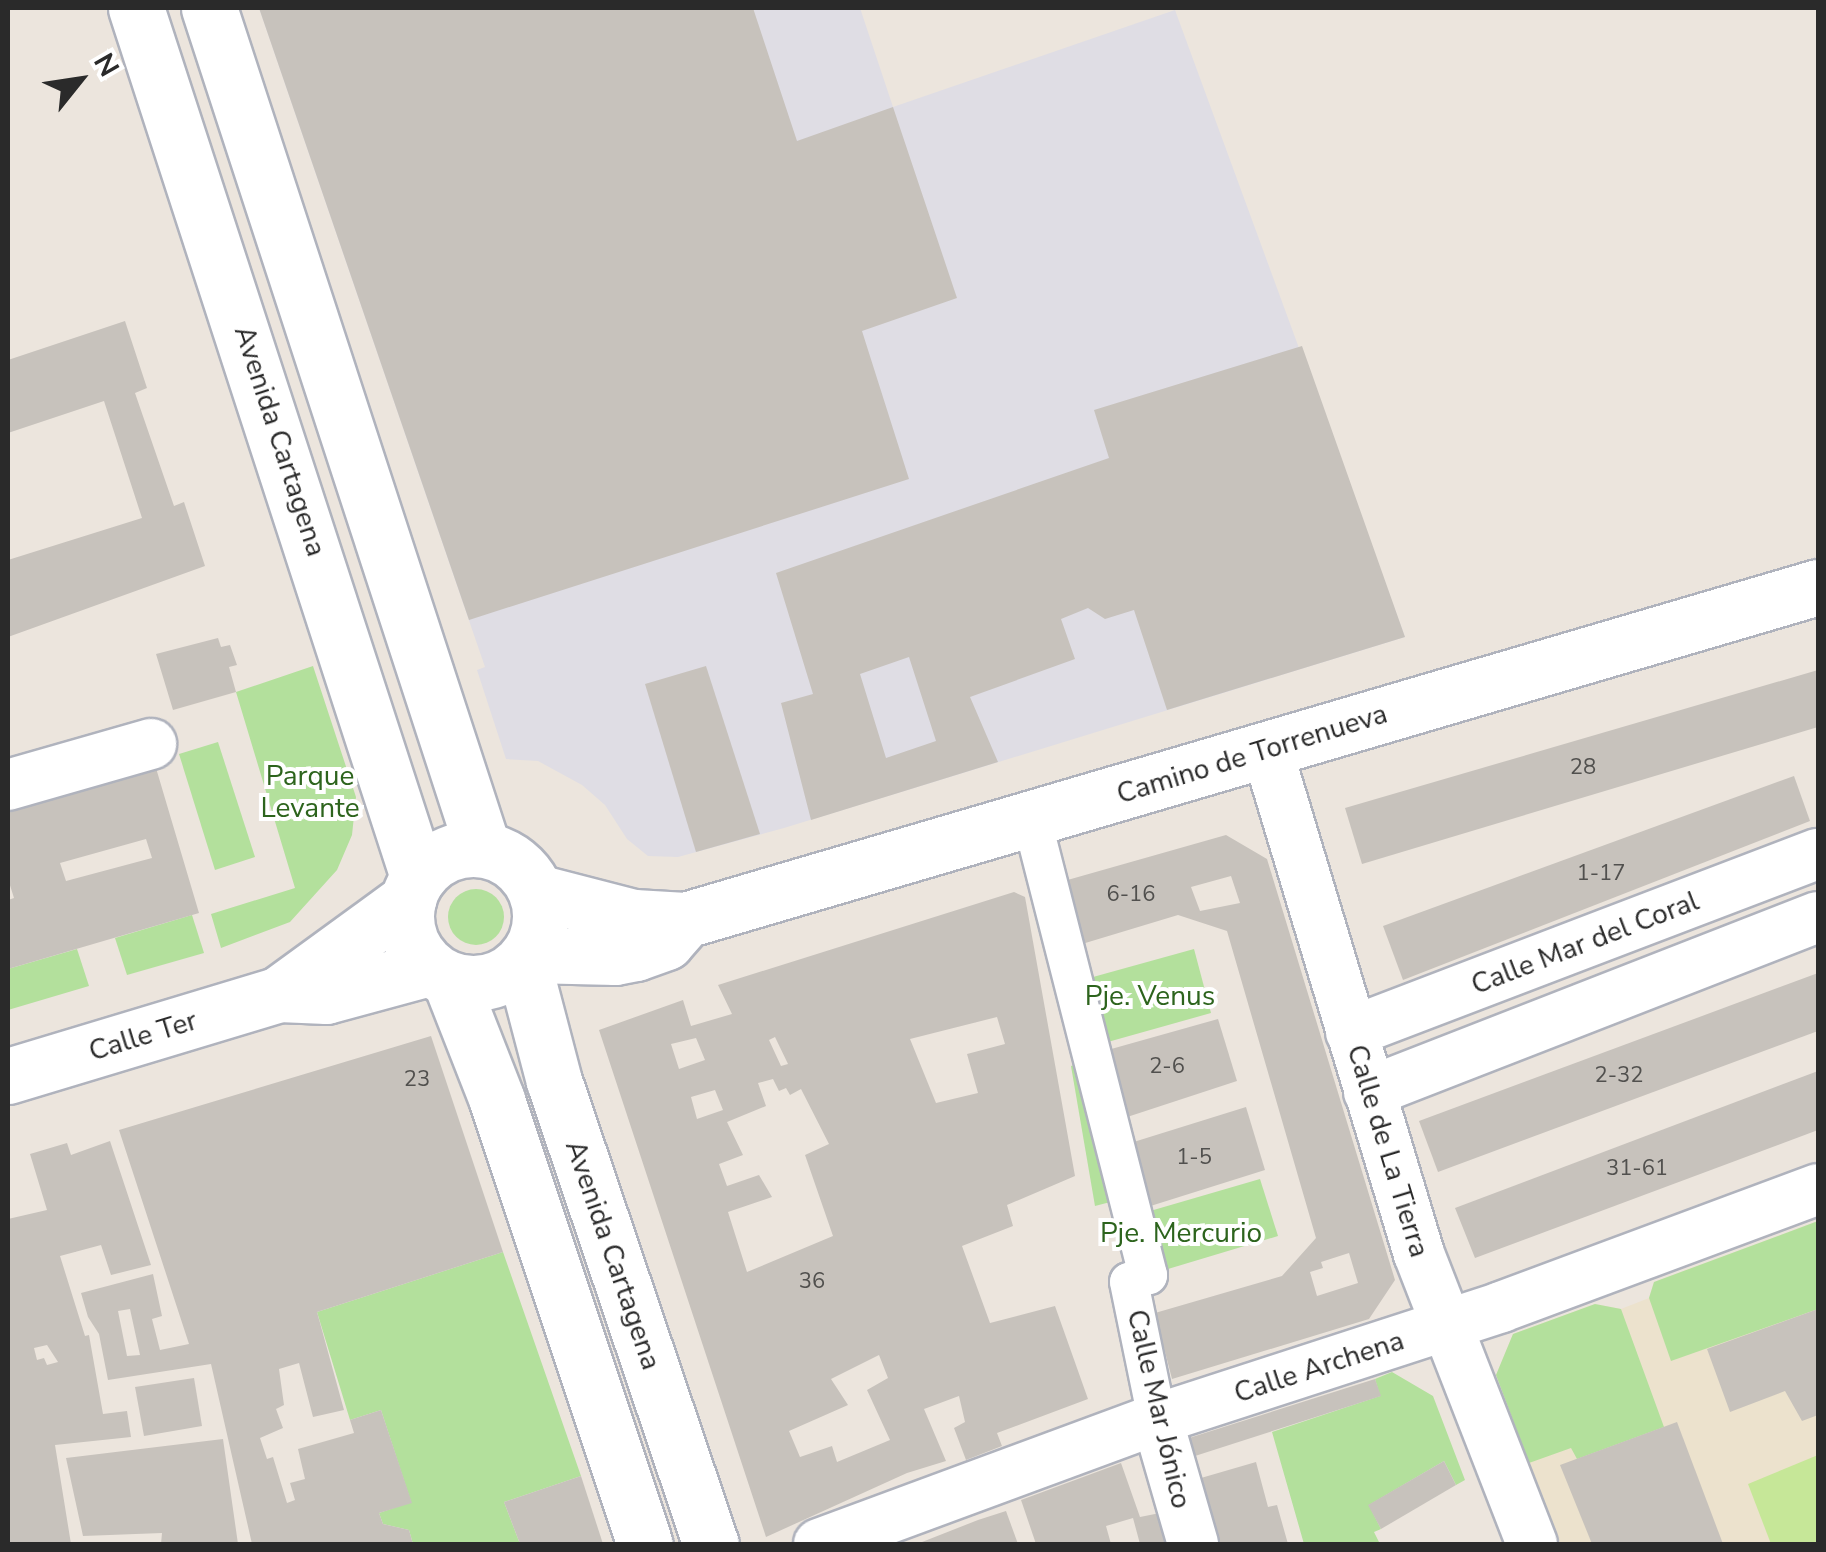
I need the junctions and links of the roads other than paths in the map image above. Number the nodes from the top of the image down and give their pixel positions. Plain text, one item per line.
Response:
1 (136, 8) edge
2 (208, 8) edge
3 (1818, 586) edge
4 (151, 744) dead end
5 (1267, 750) junction
6 (8, 784) edge
7 (1032, 820) junction
8 (483, 849) junction
9 (1818, 854) edge
10 (413, 888) junction
11 (537, 892) junction
12 (1818, 917) edge
13 (685, 920) junction
14 (526, 959) junction
15 (440, 974) junction
16 (279, 994) junction
17 (1351, 1032) junction
18 (8, 1076) edge
19 (1369, 1092) junction
20 (1818, 1189) edge
21 (1446, 1326) junction
22 (1157, 1420) junction
23 (645, 1544) edge
24 (711, 1544) edge
25 (819, 1544) edge
26 (1193, 1544) edge
27 (1532, 1544) edge

1 - 10 main road, Avenida Cartagena
2 - 8 main road
3 - 5 main road, Camino de Torrenueva
4 - 6 street
5 - 7 main road, Camino de Torrenueva
5 - 17 street, Calle de La Tierra
7 - 13 main road, Camino de Torrenueva
7 - 22 street, Calle Mar Jónico
8 - 10 main road
8 - 11 main road
9 - 17 street, Calle Mar del Coral
10 - 15 main road
10 - 16 main road, Calle Ter
11 - 13 main road, Camino de Torrenueva
11 - 14 main road
12 - 19 street
13 - 14 main road, Camino de Torrenueva
14 - 15 main road
14 - 24 main road, Avenida Cartagena
15 - 16 main road, Calle Ter
15 - 23 main road
16 - 18 main road, Calle Ter
17 - 19 street, Calle de La Tierra
19 - 21 street, Calle de La Tierra
20 - 21 street, Calle Archena
21 - 22 street, Calle Archena
21 - 27 street, Calle de La Tierra
22 - 25 street, Calle Archena
22 - 26 street, Calle Mar Jónico

